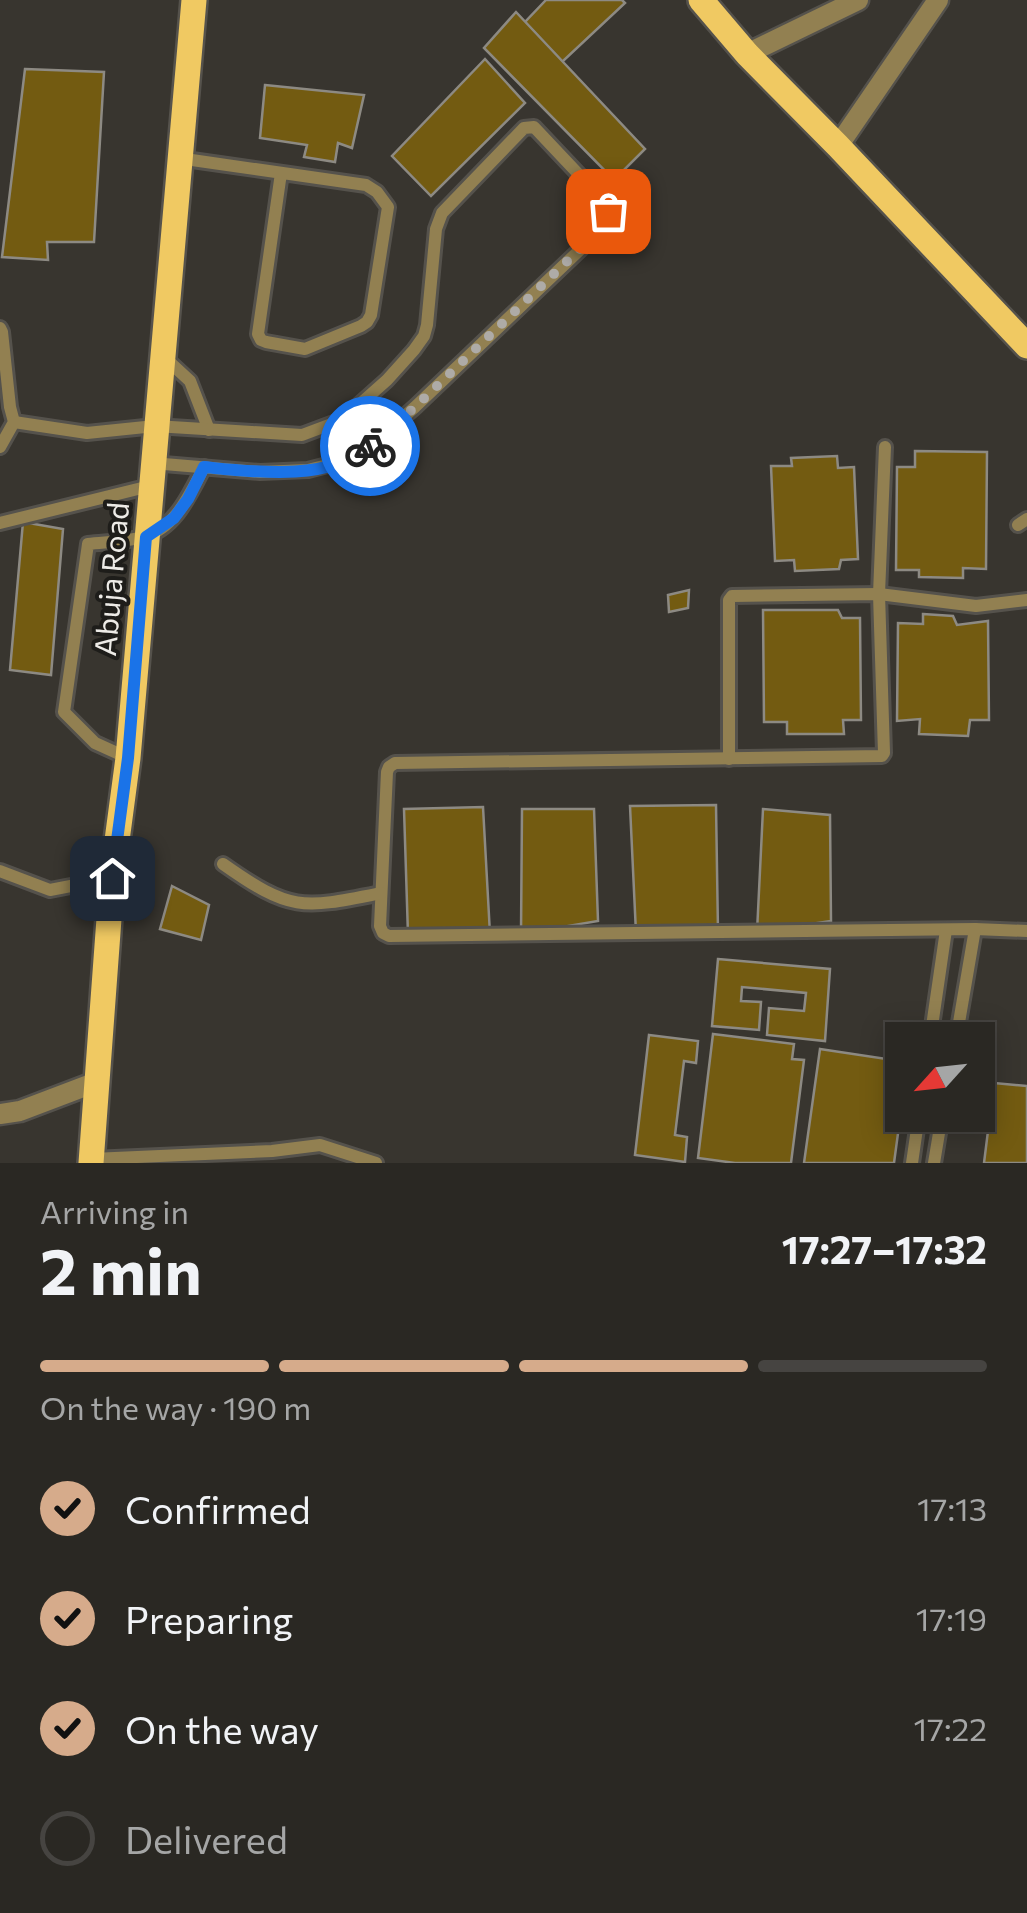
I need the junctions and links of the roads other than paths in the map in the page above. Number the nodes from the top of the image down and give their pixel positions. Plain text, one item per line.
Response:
1 (194, 0) edge
2 (702, 0) edge
3 (858, 0) edge
4 (938, 0) edge
5 (747, 54) junction
6 (838, 146) junction
7 (178, 158) junction
8 (281, 172) junction
9 (0, 328) edge
10 (1027, 346) edge
11 (162, 355) junction
12 (14, 422) junction
13 (156, 426) junction
14 (210, 430) junction
15 (0, 447) edge
16 (885, 447) dead end
17 (204, 467) junction
18 (151, 474) junction
19 (0, 523) edge
20 (146, 537) junction
21 (880, 594) junction
22 (1027, 600) edge
23 (128, 758) junction
24 (729, 760) junction
25 (224, 864) dead end
26 (0, 871) edge
27 (112, 878) junction
28 (382, 893) junction
29 (975, 929) junction
30 (946, 930) junction
31 (1027, 930) edge
32 (933, 1022) edge
33 (959, 1022) edge
34 (98, 1081) junction
35 (0, 1114) edge
36 (917, 1132) edge
37 (939, 1132) edge
38 (92, 1161) edge
39 (376, 1163) edge
40 (912, 1163) edge
41 (934, 1163) edge

1 - 7 main road, Abuja Road
2 - 5 main road
3 - 5 street
4 - 6 street
5 - 6 main road
6 - 10 main road
7 - 8 lane
7 - 11 main road, Abuja Road
8 - 8 lane
9 - 12 lane
11 - 13 main road, Abuja Road
11 - 14 lane
12 - 13 lane
12 - 15 lane
13 - 14 lane
13 - 18 main road, Abuja Road
14 - 17 lane
16 - 21 lane
17 - 18 lane
17 - 20 lane
18 - 19 lane
18 - 20 main road, Abuja Road
20 - 23 main road, Abuja Road
20 - 23 lane
21 - 22 lane
21 - 24 lane
21 - 24 lane
23 - 27 main road, Abuja Road
24 - 28 lane
25 - 28 lane
26 - 27 lane
27 - 34 main road, Abuja Road
28 - 30 lane
29 - 30 lane
29 - 31 lane
29 - 33 lane
30 - 32 lane
34 - 35 street
34 - 38 main road, Abuja Road
36 - 40 lane
37 - 41 lane
38 - 39 lane

